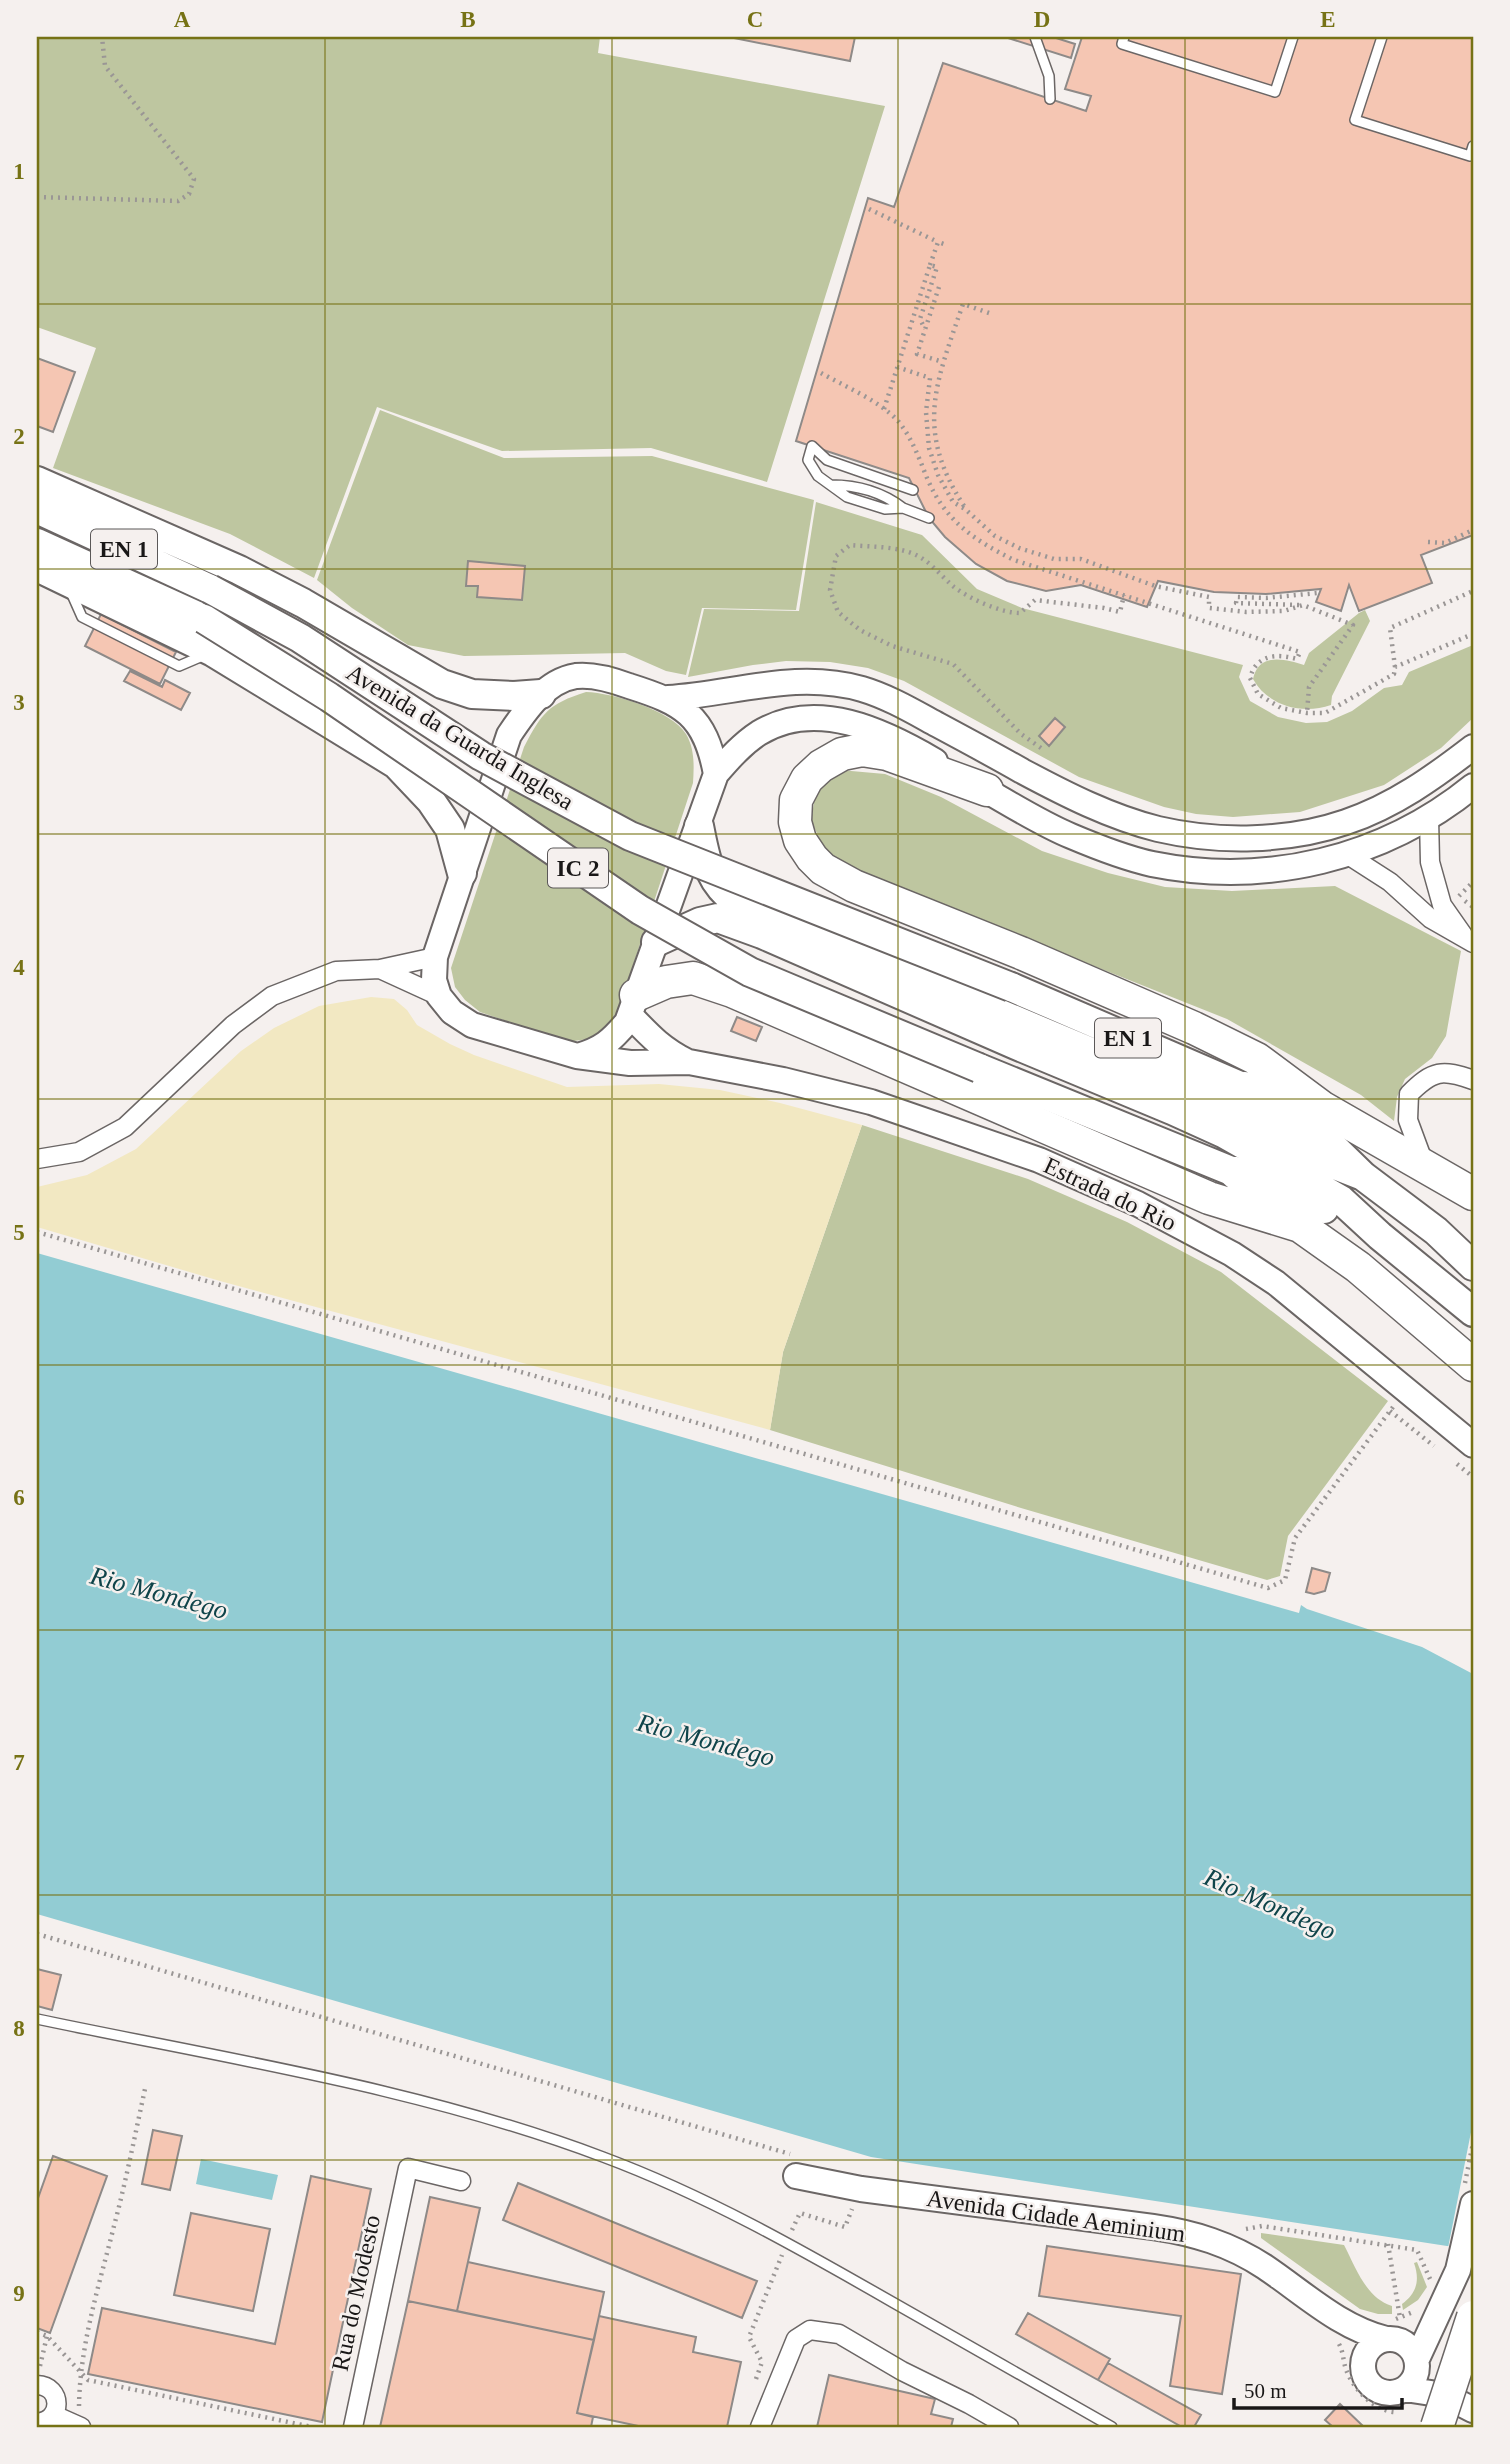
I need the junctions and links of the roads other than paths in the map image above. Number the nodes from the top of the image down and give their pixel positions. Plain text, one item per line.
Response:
1 (1035, 37) edge
2 (1124, 37) edge
3 (1293, 37) edge
4 (1382, 37) edge
5 (1050, 99) dead end
6 (1473, 146) edge
7 (37, 481) edge
8 (913, 490) dead end
9 (37, 509) edge
10 (929, 518) dead end
11 (37, 543) edge
12 (37, 568) edge
13 (210, 589) joint
14 (204, 619) joint
15 (541, 694) junction
16 (668, 698) junction
17 (1473, 747) edge
18 (716, 774) junction
19 (1473, 786) edge
20 (987, 790) junction
21 (1429, 818) junction
22 (699, 826) junction
23 (1348, 855) junction
24 (462, 873) junction
25 (656, 942) junction
26 (1470, 942) edge
27 (435, 957) junction
28 (380, 969) junction
29 (1011, 987) joint
30 (439, 996) junction
31 (633, 1005) junction
32 (578, 1056) junction
33 (689, 1062) junction
34 (1473, 1080) edge
35 (1245, 1088) junction
36 (1323, 1108) junction
37 (37, 1159) edge
38 (1425, 1166) junction
39 (1236, 1173) junction
40 (1363, 1175) junction
41 (1473, 1194) edge
42 (1300, 1226) junction
43 (1380, 1236) junction
44 (1473, 1266) edge
45 (1473, 1312) edge
46 (1473, 1365) edge
47 (1473, 1445) edge
48 (37, 2019) edge
49 (797, 2166) road end
50 (461, 2181) dead end
51 (1473, 2204) edge
52 (1439, 2286) junction
53 (1473, 2317) edge
54 (1473, 2325) edge
55 (1394, 2329) junction
56 (1337, 2330) junction
57 (1417, 2362) junction
58 (1363, 2365) junction
59 (38, 2376) edge
60 (1405, 2389) junction
61 (1444, 2395) junction
62 (1473, 2410) edge
63 (54, 2415) junction
64 (37, 2423) edge
65 (80, 2427) edge
66 (353, 2427) edge
67 (760, 2427) edge
68 (1009, 2427) edge
69 (1112, 2427) edge
70 (1437, 2427) edge
71 (1456, 2427) edge

1 - 5 lane
2 - 3 lane
4 - 6 lane
7 - 15 main road
8 - 10 lane
9 - 13 main road, Avenida da Guarda Inglesa / EN 1
11 - 14 main road, Avenida da Guarda Inglesa / EN 1
12 - 24 main road
13 - 29 main road, Avenida da Guarda Inglesa / IC 2, bridge
14 - 39 main road, Avenida da Guarda Inglesa / IC 2, bridge
15 - 16 main road
15 - 24 main road
16 - 17 main road
16 - 18 main road
18 - 20 main road
18 - 22 main road
19 - 21 main road
20 - 23 main road
20 - 36 highway
21 - 23 main road
21 - 26 street
22 - 25 main road
22 - 40 main road
23 - 26 street
24 - 27 main road
25 - 31 main road
25 - 43 main road
27 - 28 street
27 - 30 main road
28 - 30 street
28 - 37 street
29 - 35 main road, EN 1
30 - 32 main road, Estrada do Rio
31 - 32 main road
31 - 33 main road, Estrada do Rio
31 - 42 highway
32 - 33 main road, Estrada do Rio
33 - 47 main road, Estrada do Rio
34 - 38 street
35 - 36 highway
35 - 40 main road
36 - 38 highway
38 - 41 highway
39 - 42 highway
39 - 43 main road, Avenida da Guarda Inglesa
40 - 44 main road
42 - 46 highway
43 - 45 main road
48 - 69 lane
49 - 56 main road, Avenida Cidade Aeminium
50 - 66 street, Rua do Modesto
51 - 52 main road
52 - 55 main road
52 - 57 main road
53 - 70 highway, bridge
54 - 71 highway, bridge
55 - 56 main road
55 - 57 main road
55 - 58 main road
56 - 58 main road
57 - 60 main road
57 - 61 main road
58 - 60 main road
59 - 63 street
60 - 61 main road
61 - 62 main road
63 - 64 street
63 - 65 street
67 - 68 street

